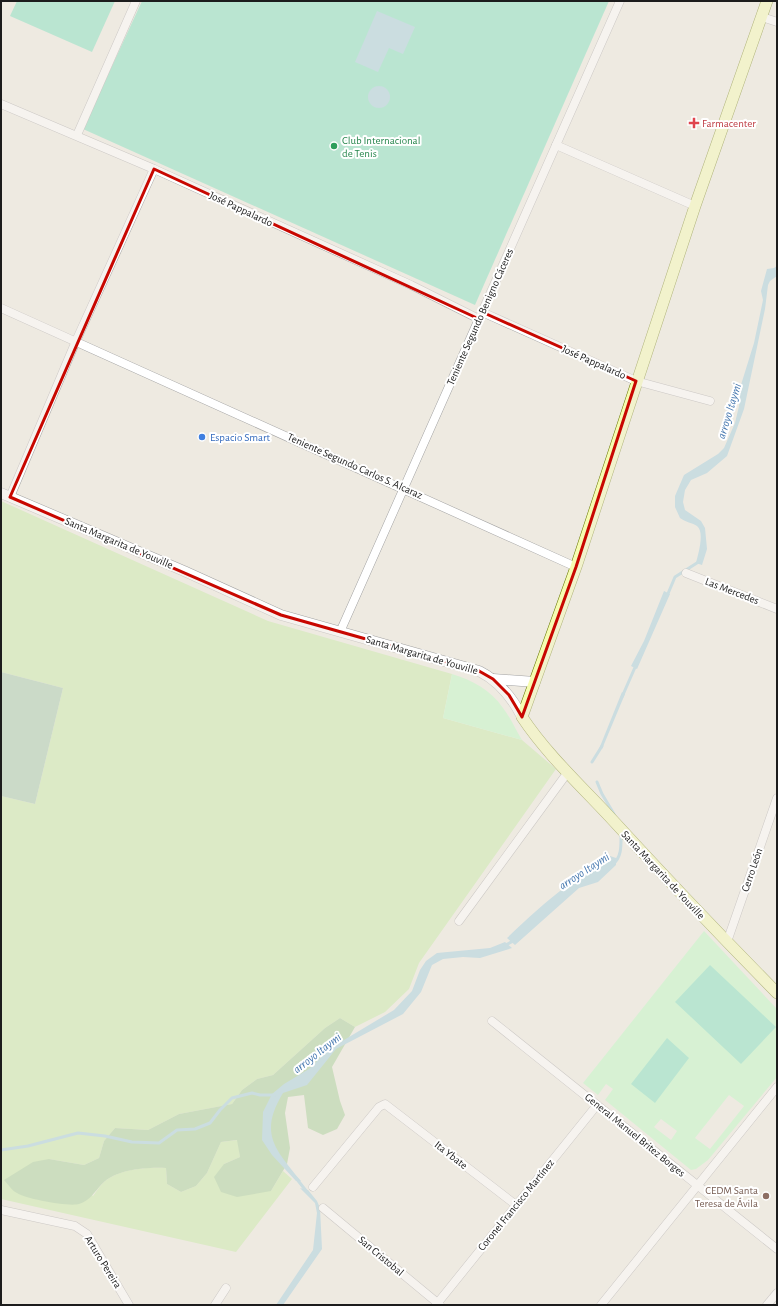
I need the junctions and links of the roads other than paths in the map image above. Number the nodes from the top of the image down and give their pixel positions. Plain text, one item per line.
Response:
1 (136, 1) edge
2 (620, 1) edge
3 (767, 1) edge
4 (762, 17) junction
5 (777, 22) edge
6 (1, 104) edge
7 (77, 135) junction
8 (556, 145) junction
9 (154, 169) junction
10 (695, 206) junction
11 (1, 308) edge
12 (480, 315) junction
13 (76, 341) junction
14 (636, 382) junction
15 (710, 401) dead end
16 (404, 489) junction
17 (6, 495) edge
18 (576, 567) junction
19 (686, 573) dead end
20 (777, 609) edge
21 (340, 632) junction
22 (493, 679) junction
23 (535, 682) junction
24 (522, 717) junction
25 (568, 772) junction
26 (777, 798) edge
27 (459, 921) dead end
28 (727, 942) junction
29 (777, 993) edge
30 (492, 1022) dead end
31 (777, 1087) edge
32 (597, 1105) junction
33 (698, 1185) junction
34 (313, 1187) dead end
35 (516, 1205) junction
36 (323, 1208) dead end
37 (1, 1210) edge
38 (777, 1249) edge
39 (226, 1288) dead end
40 (777, 1293) edge
41 (438, 1304) edge
42 (129, 1305) edge
43 (216, 1305) edge
44 (601, 1305) edge
45 (767, 1305) edge

1 - 7 street
2 - 8 street, Teniente Segundo Benigno Cáceres
3 - 4 main road
4 - 5 street
4 - 10 main road
6 - 7 street, José Pappalardo
7 - 9 street, José Pappalardo
8 - 10 street
8 - 12 street, Teniente Segundo Benigno Cáceres
9 - 12 street, José Pappalardo
9 - 13 street
10 - 14 main road
11 - 13 street, Teniente Segundo Carlos S. Alcaraz
12 - 14 street, José Pappalardo
12 - 16 street, Teniente Segundo Benigno Cáceres
13 - 16 street, Teniente Segundo Carlos S. Alcaraz
13 - 17 street
14 - 15 street, José Pappalardo
14 - 18 main road
16 - 18 street, Teniente Segundo Carlos S. Alcaraz
16 - 21 street, Teniente Segundo Benigno Cáceres
17 - 21 street, Santa Margarita de Youville
18 - 23 main road
19 - 20 street, Las Mercedes
21 - 22 street, Santa Margarita de Youville
22 - 23 street
22 - 24 street, Santa Margarita de Youville
23 - 24 main road
24 - 25 main road, Santa Margarita de Youville
25 - 27 street
25 - 28 main road, Santa Margarita de Youville
26 - 28 street, Cerro León
28 - 29 main road, Santa Margarita de Youville
30 - 32 street, General Manuel Britez Borges
31 - 33 street
32 - 33 street, General Manuel Britez Borges
32 - 35 street, Coronel Francisco Martínez
33 - 38 street, General Manuel Britez Borges
33 - 44 street
34 - 35 street, Ita Ybate
35 - 41 street, Coronel Francisco Martínez
36 - 41 street, San Cristobal
37 - 42 street, Arturo Pereira
39 - 43 street
40 - 45 street

